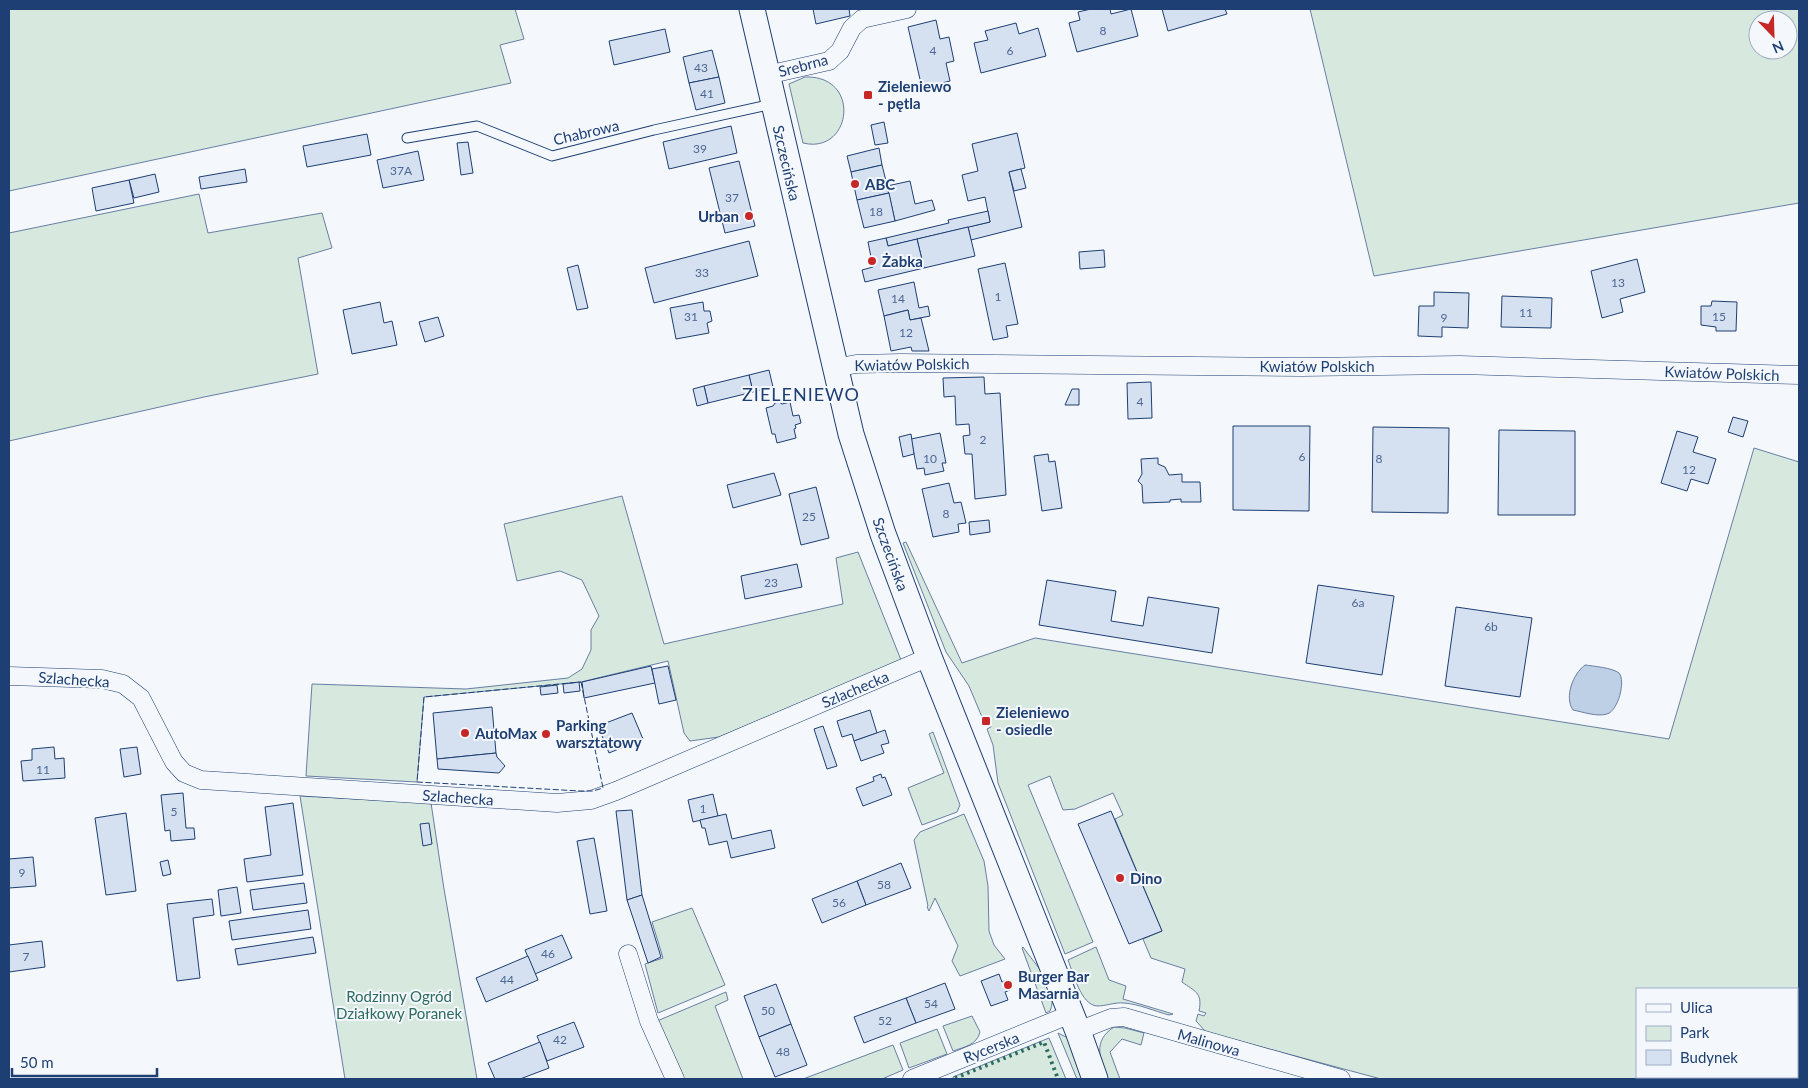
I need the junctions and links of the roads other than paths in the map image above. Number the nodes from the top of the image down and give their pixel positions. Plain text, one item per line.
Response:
1 (752, 9) edge
2 (907, 9) edge
3 (767, 75) junction
4 (774, 104) junction
5 (406, 138) dead end
6 (835, 368) junction
7 (1799, 375) edge
8 (930, 657) junction
9 (9, 676) edge
10 (628, 954) dead end
11 (1075, 1023) junction
12 (675, 1079) edge
13 (912, 1079) edge
14 (1096, 1079) edge
15 (1341, 1079) edge

1 - 3 street, Szczecińska
2 - 3 street, Srebrna
3 - 4 street, Szczecińska
4 - 5 lane, Chabrowa
4 - 6 street, Szczecińska
6 - 7 street, Kwiatów Polskich
6 - 8 street, Szczecińska
8 - 9 street, Szlachecka
8 - 11 street, Szczecińska
10 - 12 street
11 - 13 street, Rycerska
11 - 14 street, Szczecińska
11 - 15 street, Malinowa

